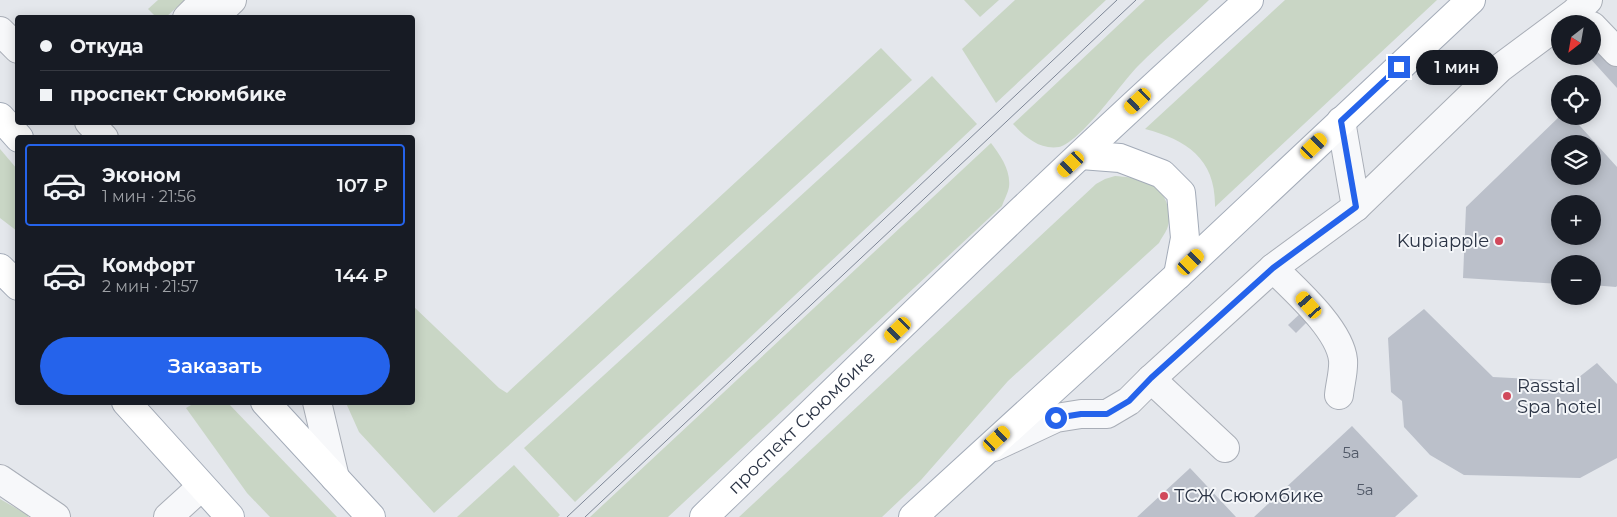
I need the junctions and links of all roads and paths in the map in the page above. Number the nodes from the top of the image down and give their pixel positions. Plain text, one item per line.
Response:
1 (205, 0) edge
2 (232, 0) edge
3 (1249, 0) edge
4 (1471, 0) edge
5 (190, 15) edge
6 (215, 15) edge
7 (0, 32) edge
8 (1601, 33) edge
9 (1551, 37) edge
10 (15, 46) edge
11 (1617, 52) edge
12 (0, 117) edge
13 (1341, 121) junction
14 (92, 125) edge
15 (17, 135) edge
16 (101, 135) edge
17 (1081, 155) junction
18 (1356, 207) junction
19 (0, 268) edge
20 (1273, 268) junction
21 (1178, 275) junction
22 (15, 283) edge
23 (1151, 378) junction
24 (1338, 395) dead end
25 (129, 405) edge
26 (268, 405) edge
27 (317, 405) edge
28 (1225, 448) dead end
29 (983, 452) junction
30 (335, 478) junction
31 (0, 479) edge
32 (201, 486) junction
33 (56, 517) edge
34 (168, 517) edge
35 (230, 517) edge
36 (371, 517) edge
37 (704, 517) edge
38 (913, 517) edge

1 - 5 street
2 - 6 street
3 - 17 main road, проспект Сююмбике
4 - 13 main road
7 - 10 street
8 - 11 street
9 - 18 street
12 - 15 main road
13 - 18 street
13 - 21 main road
14 - 16 street
17 - 21 main road
17 - 37 main road, проспект Сююмбике
18 - 20 street
19 - 22 main road
20 - 23 street
20 - 24 street
21 - 29 main road
23 - 28 street
23 - 29 street
25 - 32 main road
26 - 30 main road
27 - 30 street
29 - 38 main road
30 - 36 main road
31 - 33 street
32 - 34 street
32 - 35 main road

